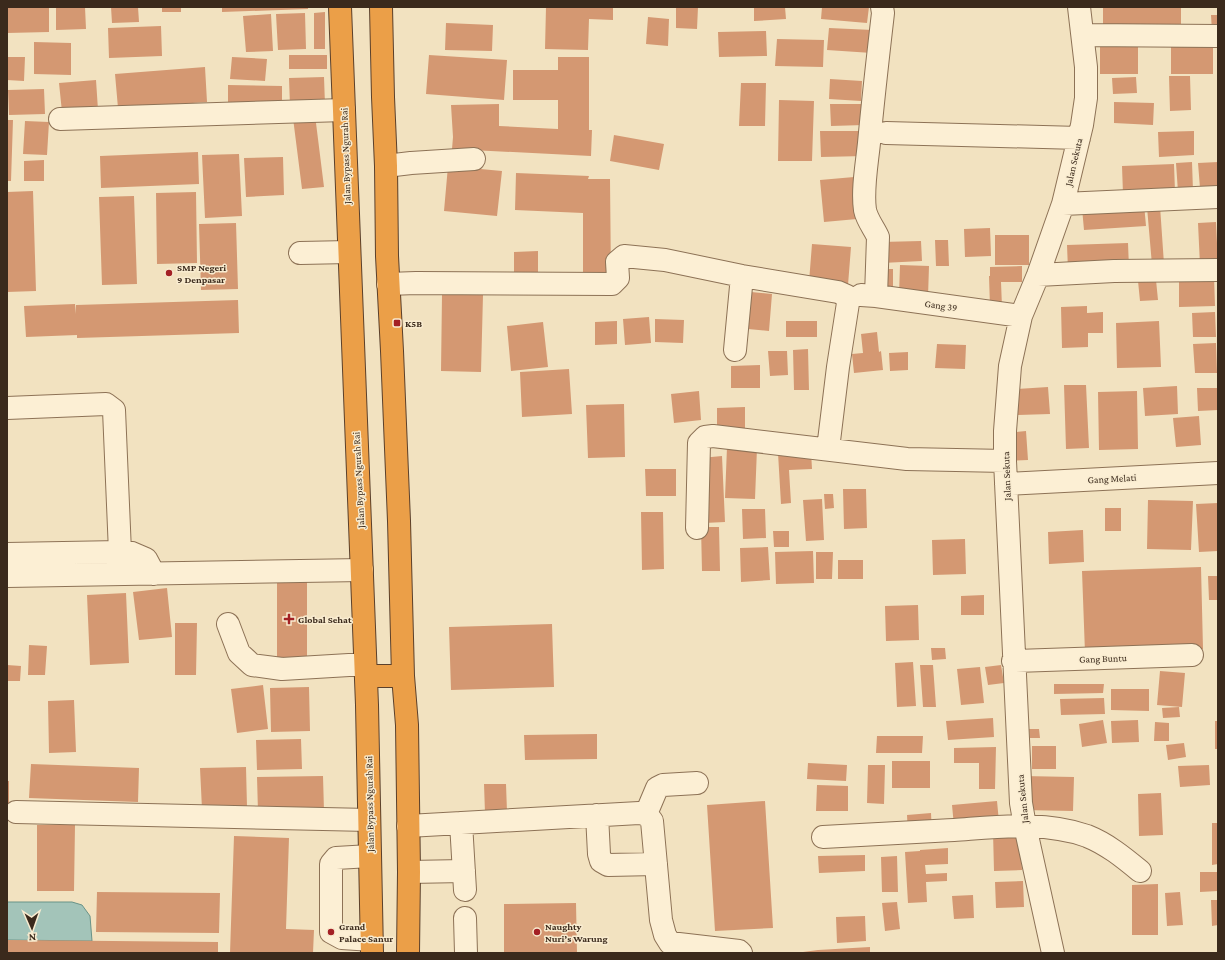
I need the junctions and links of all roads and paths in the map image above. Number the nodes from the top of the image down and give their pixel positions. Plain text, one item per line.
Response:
1 (340, 7) edge
2 (381, 7) edge
3 (882, 7) edge
4 (1079, 7) edge
5 (1083, 35) junction
6 (1218, 36) edge
7 (344, 110) junction
8 (60, 119) dead end
9 (886, 133) dead end
10 (1079, 138) junction
11 (474, 159) dead end
12 (386, 166) junction
13 (1218, 197) edge
14 (1064, 204) junction
15 (300, 252) dead end
16 (349, 252) junction
17 (1218, 270) edge
18 (1038, 275) junction
19 (742, 276) junction
20 (388, 284) junction
21 (1022, 316) junction
22 (735, 350) dead end
23 (7, 408) edge
24 (828, 449) junction
25 (1005, 461) junction
26 (1218, 473) edge
27 (1006, 484) junction
28 (696, 528) dead end
29 (120, 552) junction
30 (7, 554) edge
31 (362, 570) junction
32 (154, 574) junction
33 (7, 576) edge
34 (228, 624) dead end
35 (1191, 659) dead end
36 (1014, 665) junction
37 (366, 671) junction
38 (403, 676) junction
39 (697, 783) dead end
40 (16, 812) dead end
41 (646, 814) junction
42 (596, 815) junction
43 (369, 820) junction
44 (461, 823) junction
45 (408, 826) junction
46 (1025, 826) junction
47 (823, 837) dead end
48 (370, 856) junction
49 (656, 864) junction
50 (1140, 871) dead end
51 (409, 872) junction
52 (465, 918) dead end
53 (372, 946) edge
54 (408, 953) edge
55 (466, 953) edge
56 (740, 953) edge
57 (1054, 953) edge

1 - 7 highway, Jalan Bypass Ngurah Rai
2 - 12 highway
3 - 21 street, Gang 39
4 - 5 street, Jalan Sekuta
5 - 6 street
5 - 10 street, Jalan Sekuta
7 - 8 street
7 - 16 highway, Jalan Bypass Ngurah Rai
9 - 10 street
10 - 14 street, Jalan Sekuta
11 - 12 street
12 - 20 highway
13 - 14 street
14 - 18 street, Jalan Sekuta
15 - 16 street
16 - 31 highway, Jalan Bypass Ngurah Rai
17 - 18 street
18 - 21 street, Jalan Sekuta
19 - 20 street
19 - 22 street
19 - 24 street
20 - 38 highway
21 - 25 street, Jalan Sekuta
23 - 29 street
24 - 25 street
24 - 28 street
25 - 27 street, Jalan Sekuta
26 - 27 street, Gang Melati
27 - 36 street, Jalan Sekuta
29 - 30 street
29 - 32 street
31 - 32 street
31 - 37 highway, Jalan Bypass Ngurah Rai
32 - 33 street
34 - 37 street
35 - 36 street, Gang Buntu
36 - 46 street, Jalan Sekuta
37 - 38 highway
37 - 43 highway, Jalan Bypass Ngurah Rai
38 - 45 highway
39 - 41 street
40 - 43 street
41 - 42 street
41 - 49 street
42 - 44 street
42 - 49 street
43 - 48 highway, Jalan Bypass Ngurah Rai
44 - 45 street
44 - 51 street
45 - 51 highway
46 - 47 street
46 - 50 street
46 - 57 street, Jalan Sekuta
48 - 53 highway, Jalan Bypass Ngurah Rai
48 - 53 street
49 - 56 street
51 - 54 highway
52 - 55 street

